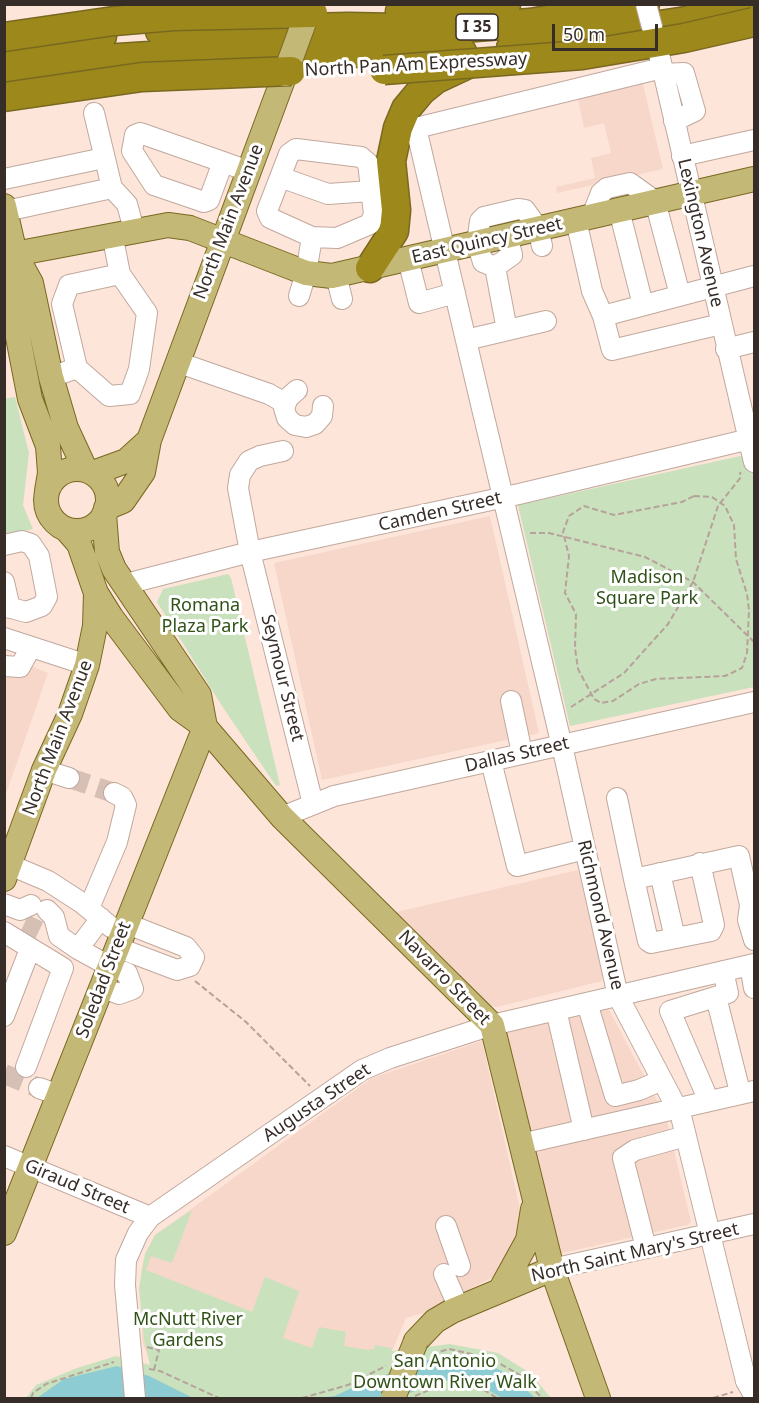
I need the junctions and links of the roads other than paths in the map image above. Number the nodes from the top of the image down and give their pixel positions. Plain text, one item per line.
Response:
1 (506, 4) edge
2 (646, 4) edge
3 (754, 6) edge
4 (754, 22) edge
5 (4, 37) edge
6 (302, 37) edge
7 (754, 40) edge
8 (543, 44) junction
9 (4, 51) edge
10 (662, 66) junction
11 (384, 70) junction
12 (4, 74) edge
13 (4, 98) edge
14 (94, 113) dead end
15 (674, 121) junction
16 (754, 140) edge
17 (682, 156) junction
18 (104, 158) junction
19 (223, 162) junction
20 (248, 171) junction
21 (280, 177) junction
22 (4, 179) edge
23 (754, 179) edge
24 (112, 188) junction
25 (371, 191) junction
26 (690, 194) junction
27 (655, 201) junction
28 (5, 209) edge
29 (619, 210) junction
30 (584, 218) junction
31 (123, 232) junction
32 (507, 236) junction
33 (312, 237) junction
34 (540, 237) junction
35 (222, 240) junction
36 (477, 243) junction
37 (445, 250) junction
38 (10, 255) edge
39 (408, 259) junction
40 (495, 267) junction
41 (370, 268) junction
42 (120, 274) junction
43 (336, 275) junction
44 (754, 276) edge
45 (302, 285) junction
46 (712, 287) junction
47 (455, 293) junction
48 (680, 295) junction
49 (342, 299) dead end
50 (643, 305) junction
51 (603, 316) junction
52 (546, 321) dead end
53 (720, 324) junction
54 (507, 330) junction
55 (466, 340) junction
56 (754, 342) edge
57 (11, 345) edge
58 (726, 349) junction
59 (177, 362) junction
60 (77, 368) junction
61 (51, 377) junction
62 (323, 405) dead end
63 (752, 439) edge
64 (149, 440) junction
65 (282, 452) dead end
66 (747, 465) edge
67 (89, 471) junction
68 (47, 490) junction
69 (504, 498) junction
70 (105, 511) junction
71 (66, 529) junction
72 (4, 545) edge
73 (250, 552) junction
74 (4, 582) edge
75 (126, 584) junction
76 (96, 593) junction
77 (8, 607) edge
78 (4, 638) edge
79 (31, 647) junction
80 (87, 665) junction
81 (4, 666) edge
82 (511, 701) dead end
83 (754, 702) edge
84 (205, 728) junction
85 (562, 744) junction
86 (522, 753) junction
87 (490, 761) junction
88 (44, 770) junction
89 (69, 778) tunnel mouth
90 (114, 793) dead end
91 (617, 798) dead end
92 (313, 804) junction
93 (282, 817) junction
94 (585, 849) junction
95 (700, 863) junction
96 (7, 872) edge
97 (660, 873) junction
98 (634, 879) junction
99 (752, 908) edge
100 (95, 913) junction
101 (31, 919) edge
102 (4, 932) edge
103 (675, 938) junction
104 (754, 940) edge
105 (78, 949) junction
106 (115, 951) junction
107 (752, 964) edge
108 (175, 969) road end
109 (723, 971) junction
110 (754, 988) edge
111 (618, 996) junction
112 (716, 997) junction
113 (587, 1003) junction
114 (556, 1010) junction
115 (4, 1016) edge
116 (492, 1025) junction
117 (26, 1067) dead end
118 (662, 1080) junction
119 (746, 1088) edge
120 (705, 1092) dead end
121 (679, 1110) junction
122 (584, 1130) junction
123 (686, 1136) junction
124 (521, 1144) junction
125 (4, 1156) edge
126 (31, 1166) junction
127 (535, 1197) junction
128 (10, 1205) edge
129 (150, 1217) junction
130 (754, 1224) edge
131 (446, 1226) dead end
132 (4, 1233) edge
133 (712, 1234) junction
134 (646, 1248) junction
135 (552, 1269) junction
136 (501, 1289) junction
137 (459, 1308) junction
138 (750, 1388) edge
139 (135, 1398) edge
140 (393, 1398) edge
141 (598, 1398) edge

1 - 6 highway, I 35
2 - 6 highway, North Pan Am Expressway / I 35
2 - 10 street, Lexington Avenue, bridge
3 - 8 highway, North Pan Am Expressway / I 35
4 - 11 highway, North Pan Am Expressway / I 35, bridge
5 - 6 highway, I 35, bridge
6 - 8 highway, North Pan Am Expressway / I 35
6 - 9 highway, I 35
6 - 11 highway, North Pan Am Expressway / I 35
6 - 12 highway, I 35
6 - 13 highway, I 35, bridge
6 - 20 main road, North Main Avenue
7 - 11 highway, bridge
8 - 41 highway
10 - 15 street, Lexington Avenue
10 - 15 street
10 - 37 street, Richmond Avenue
14 - 18 street
15 - 17 street, Lexington Avenue
16 - 17 street
17 - 26 street, Lexington Avenue
18 - 22 street
18 - 24 street
19 - 19 street
19 - 20 street
20 - 35 main road, North Main Avenue
21 - 25 street
21 - 25 street
21 - 33 street
23 - 26 main road, East Quincy Street
24 - 28 street
24 - 31 street
25 - 33 street
26 - 27 main road, East Quincy Street
26 - 46 street, Lexington Avenue
27 - 29 main road, East Quincy Street
27 - 30 street
27 - 48 street
28 - 38 main road
29 - 30 main road, East Quincy Street
29 - 50 street
30 - 34 main road, East Quincy Street
30 - 51 street
31 - 35 main road, East Quincy Street
31 - 38 main road, East Quincy Street
31 - 42 street
32 - 34 main road, East Quincy Street
32 - 36 main road, East Quincy Street
32 - 40 street
33 - 45 street
34 - 36 street
35 - 45 main road, East Quincy Street
35 - 59 main road, North Main Avenue
36 - 37 main road, East Quincy Street
36 - 40 street
37 - 39 main road, East Quincy Street
37 - 47 street, Richmond Avenue
38 - 57 main road
38 - 61 main road
39 - 41 main road, East Quincy Street
39 - 47 street
40 - 54 street
41 - 43 main road, East Quincy Street
42 - 60 street
42 - 60 street
43 - 45 main road, East Quincy Street
43 - 49 street
44 - 46 street
46 - 48 street
46 - 53 street, Lexington Avenue
47 - 55 street, Richmond Avenue
48 - 50 street
50 - 51 street
51 - 53 street
52 - 54 street
53 - 58 street, Lexington Avenue
54 - 55 street
55 - 69 street, Richmond Avenue
56 - 58 street
57 - 68 main road
58 - 63 street, Lexington Avenue
59 - 62 street
59 - 64 main road, North Main Avenue
60 - 61 street
61 - 67 main road
63 - 66 street, Lexington Avenue
63 - 69 street, Camden Street
64 - 67 main road, North Main Avenue
64 - 70 main road, North Main Avenue
65 - 73 street, Seymour Street
67 - 68 main road
67 - 70 main road
68 - 71 main road
69 - 73 street, Camden Street
69 - 85 street, Richmond Avenue
70 - 71 main road
70 - 75 main road
71 - 76 main road, Navarro Street
72 - 77 street
73 - 75 street, Camden Street
73 - 92 street, Seymour Street
74 - 77 street
75 - 84 main road
76 - 80 main road, North Main Avenue
76 - 84 main road, Navarro Street
78 - 79 street
79 - 80 street
79 - 81 street
80 - 88 main road, North Main Avenue
82 - 86 street
83 - 85 street, Dallas Street
84 - 93 main road, Navarro Street
84 - 106 main road, Soledad Street
85 - 86 street, Dallas Street
85 - 94 street, Richmond Avenue
86 - 87 street, Dallas Street
87 - 92 street, Dallas Street
87 - 94 street
88 - 89 street
88 - 96 main road, North Main Avenue
90 - 100 street
91 - 98 street
92 - 93 street, Dallas Street
93 - 116 main road, Navarro Street
94 - 111 street, Richmond Avenue
95 - 97 street
95 - 99 street
95 - 103 street
96 - 100 street
97 - 98 street
97 - 103 street
98 - 103 street
99 - 104 street
100 - 105 street
100 - 106 street
101 - 102 street
101 - 105 street
101 - 115 street
101 - 117 street
105 - 106 street
106 - 108 street
106 - 126 main road, Soledad Street
107 - 109 street, Augusta Street
107 - 110 street
109 - 111 street, Augusta Street
109 - 112 street
111 - 113 street, Augusta Street
111 - 118 street, Richmond Avenue
112 - 119 street
112 - 120 street
113 - 114 street, Augusta Street
113 - 118 street
114 - 116 street, Augusta Street
114 - 122 street
116 - 124 main road, Navarro Street
116 - 129 street, Augusta Street
118 - 121 street, Richmond Avenue
119 - 121 street
121 - 122 street
121 - 123 street, Richmond Avenue
122 - 124 street
123 - 133 street, Richmond Avenue
123 - 134 street
124 - 127 main road, Navarro Street
125 - 126 street, Giraud Street
126 - 128 main road, Soledad Street
126 - 129 street, Giraud Street
127 - 135 main road, Navarro Street
127 - 136 main road
128 - 132 main road, Soledad Street
129 - 139 street, Augusta Street, bridge
130 - 133 street, North Saint Mary's Street
131 - 137 street
133 - 134 street, North Saint Mary's Street
133 - 138 street, Richmond Avenue
134 - 135 street, North Saint Mary's Street
135 - 136 main road, North Saint Mary's Street
135 - 141 main road, Navarro Street
136 - 137 main road, North Saint Mary's Street
137 - 140 main road, North Saint Mary's Street, bridge

